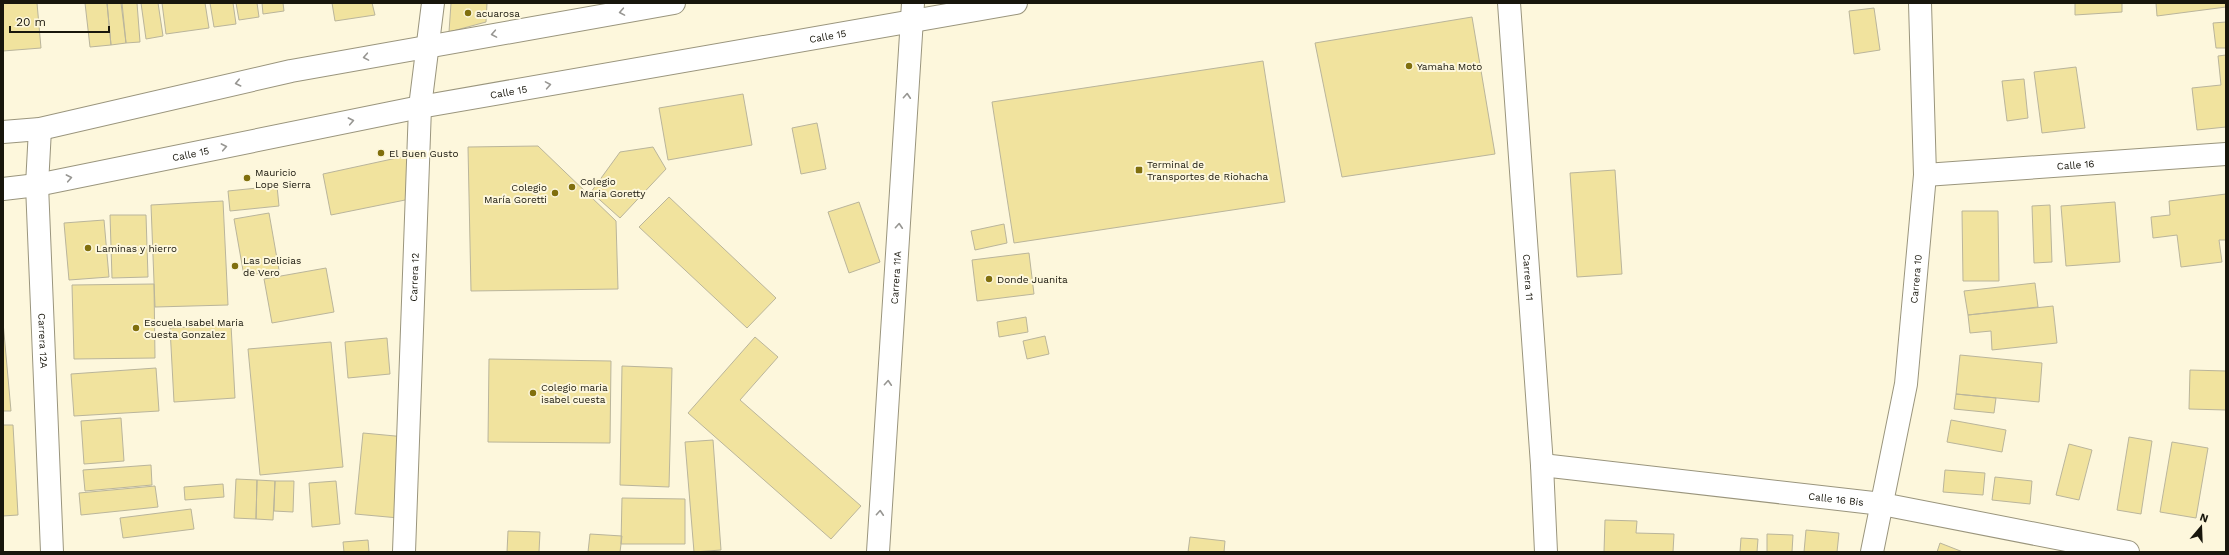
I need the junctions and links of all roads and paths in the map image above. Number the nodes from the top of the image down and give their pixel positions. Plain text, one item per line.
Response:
1 (433, 3) edge
2 (674, 3) edge
3 (1016, 3) edge
4 (1509, 3) edge
5 (1920, 3) edge
6 (912, 12) edge
7 (428, 45) junction
8 (420, 107) junction
9 (40, 129) junction
10 (3, 132) edge
11 (2226, 154) edge
12 (1925, 175) junction
13 (37, 184) junction
14 (3, 189) edge
15 (1542, 465) junction
16 (1882, 504) junction
17 (52, 552) edge
18 (404, 552) edge
19 (878, 552) edge
20 (1546, 552) edge
21 (1872, 552) edge
22 (2128, 552) edge

1 - 7 main road, Carrera 12
2 -> 7 main road
3 - 6 main road, Calle 15
4 - 15 main road, Carrera 11
5 - 12 main road, Carrera 10
8 -> 6 main road, Calle 15
19 -> 6 main road, Carrera 11A
7 - 8 main road, Carrera 12
7 -> 9 main road
13 -> 8 main road, Calle 15
8 - 18 main road, Carrera 12
9 - 10 main road
9 - 13 main road, Carrera 12A
11 - 12 main road, Calle 16
12 - 16 main road, Carrera 10
13 - 14 main road, Calle 15
13 - 17 main road, Carrera 12A
15 - 16 main road, Calle 16 Bis
15 - 20 main road, Carrera 11
16 - 21 main road, Carrera 10
16 - 22 main road, Calle 16 Bis

